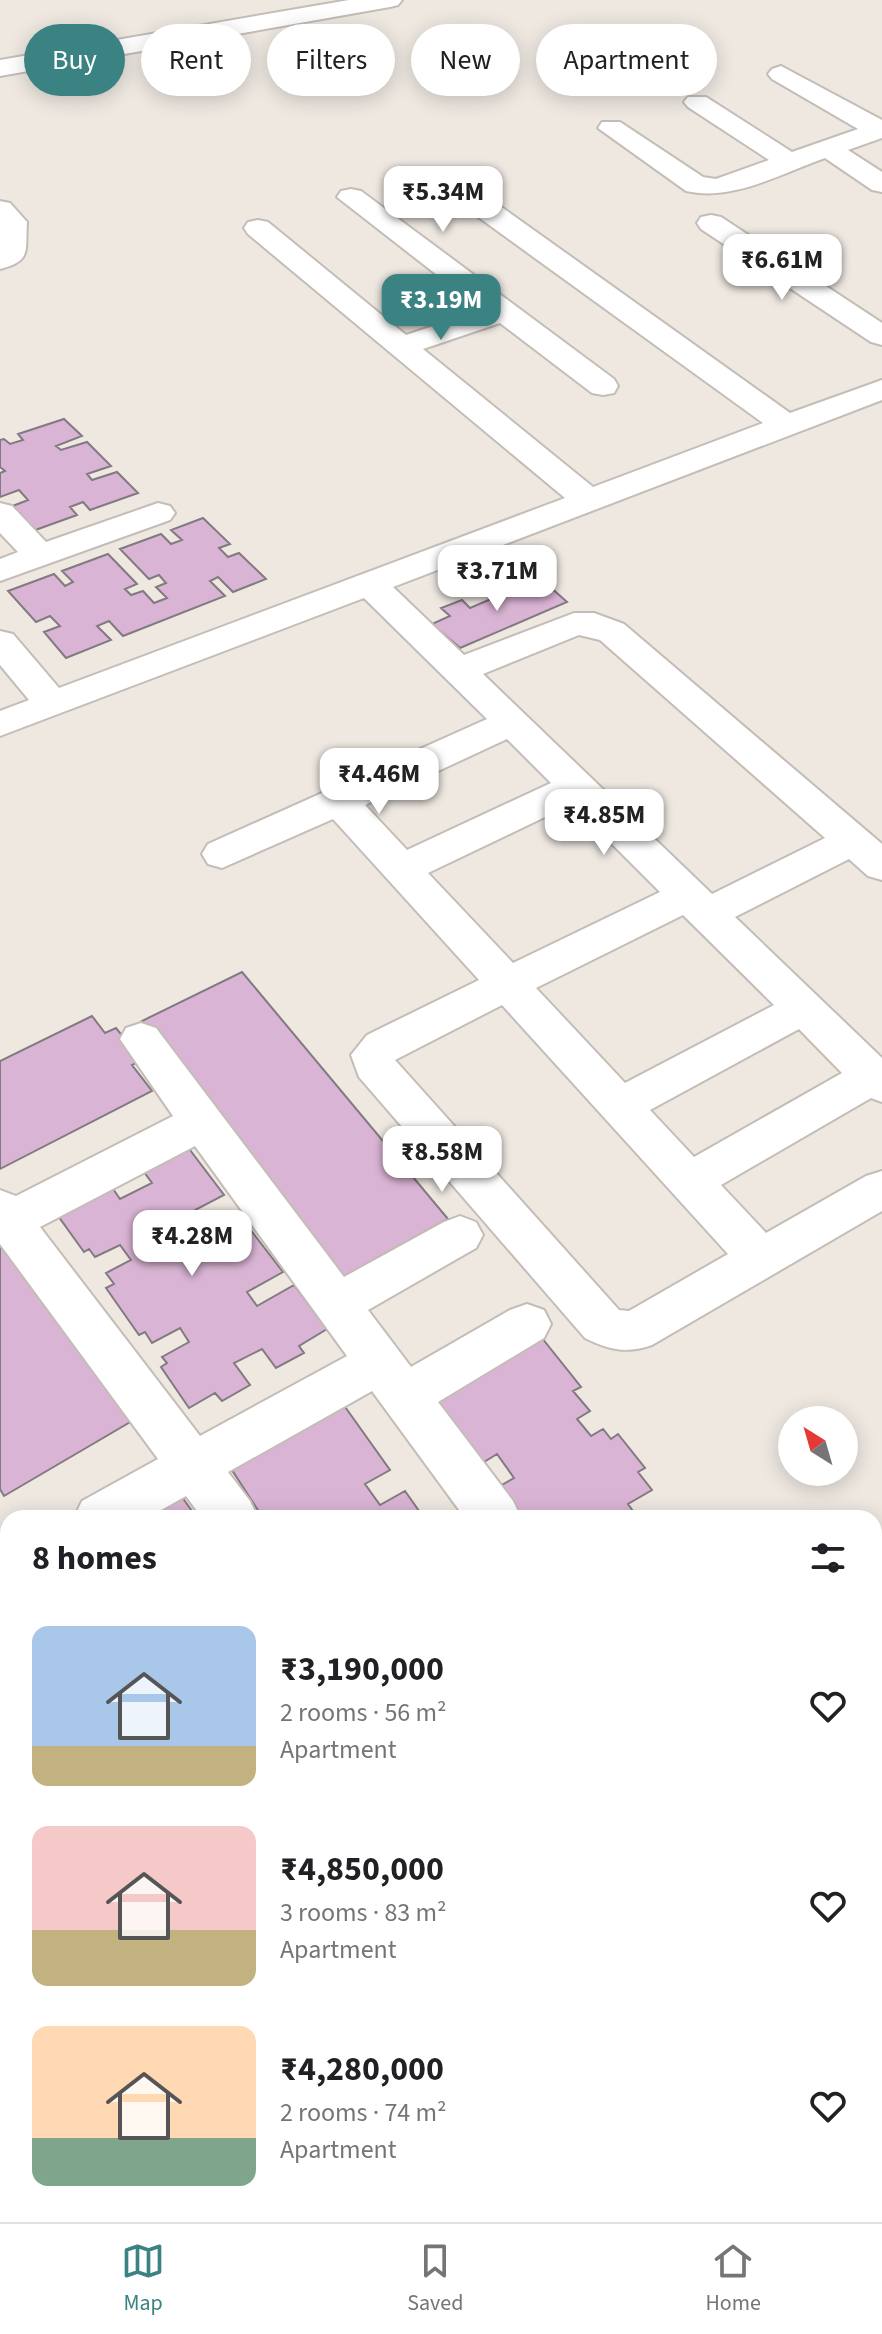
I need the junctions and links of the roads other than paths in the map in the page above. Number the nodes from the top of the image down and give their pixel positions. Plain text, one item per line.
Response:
1 (390, 0) edge
2 (0, 68) edge
3 (781, 74) dead end
4 (697, 102) dead end
5 (611, 128) dead end
6 (881, 130) edge
7 (828, 148) junction
8 (790, 162) junction
9 (448, 182) dead end
10 (882, 184) edge
11 (351, 197) dead end
12 (0, 209) edge
13 (711, 223) dead end
14 (258, 228) dead end
15 (0, 260) edge
16 (504, 312) junction
17 (882, 336) edge
18 (403, 346) junction
19 (603, 386) dead end
20 (882, 389) edge
21 (786, 425) junction
22 (589, 501) junction
23 (0, 513) edge
24 (158, 513) dead end
25 (40, 556) junction
26 (0, 571) edge
27 (370, 584) junction
28 (0, 642) edge
29 (458, 671) junction
30 (52, 704) junction
31 (511, 723) junction
32 (0, 724) edge
33 (577, 786) junction
34 (339, 801) junction
35 (222, 854) dead end
36 (868, 854) edge
37 (402, 869) junction
38 (697, 904) junction
39 (507, 985) junction
40 (803, 1008) junction
41 (141, 1039) dead end
42 (878, 1081) edge
43 (619, 1106) junction
44 (201, 1122) junction
45 (690, 1181) junction
46 (882, 1189) edge
47 (4, 1215) edge
48 (460, 1235) dead end
49 (761, 1259) junction
50 (336, 1305) junction
51 (527, 1324) dead end
52 (392, 1379) junction
53 (194, 1466) junction
54 (114, 1510) edge
55 (226, 1510) edge
56 (489, 1510) edge

1 - 2 street
3 - 6 street
4 - 8 street
5 - 8 street
6 - 7 street
7 - 8 street
7 - 10 street
9 - 21 street
11 - 16 street
12 - 15 street
13 - 17 street
14 - 18 street
16 - 18 street
16 - 19 street
18 - 22 street
20 - 21 street
21 - 22 street
22 - 27 street
23 - 25 street
24 - 25 street
25 - 26 street
27 - 29 street
27 - 30 street
28 - 30 street
29 - 31 street
29 - 36 street
30 - 32 street
31 - 33 street
31 - 34 street
33 - 37 street
33 - 38 street
34 - 35 street
34 - 37 street
36 - 38 street
37 - 39 street
38 - 39 street
38 - 40 street
39 - 43 street
39 - 49 street
40 - 42 street
40 - 43 street
41 - 44 street
42 - 45 street
43 - 45 street
44 - 47 street
44 - 50 street
45 - 49 street
46 - 49 street
47 - 53 street
48 - 50 street
50 - 52 street
51 - 52 street
52 - 53 street
52 - 56 street
53 - 54 street
53 - 55 street

